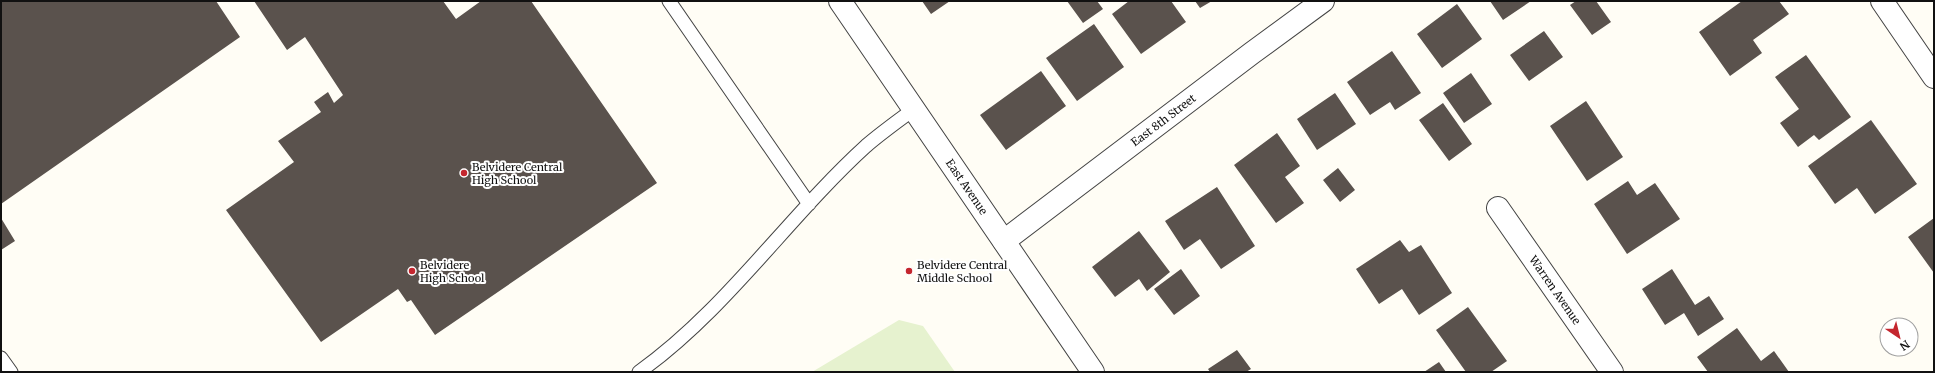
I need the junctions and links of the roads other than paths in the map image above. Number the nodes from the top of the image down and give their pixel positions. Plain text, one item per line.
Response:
1 (669, 1) edge
2 (840, 1) edge
3 (1323, 1) edge
4 (1882, 1) edge
5 (1934, 77) edge
6 (914, 109) junction
7 (809, 204) junction
8 (1498, 208) dead end
9 (1004, 241) junction
10 (1, 358) edge
11 (11, 372) edge
12 (639, 372) edge
13 (1093, 372) edge
14 (1612, 372) edge

1 - 7 lane
2 - 6 street, East Avenue
3 - 9 street, East 8th Street
4 - 5 street
6 - 7 lane
6 - 9 street, East Avenue
7 - 12 lane
8 - 14 street, Warren Avenue
9 - 13 street, East Avenue
10 - 11 lane

